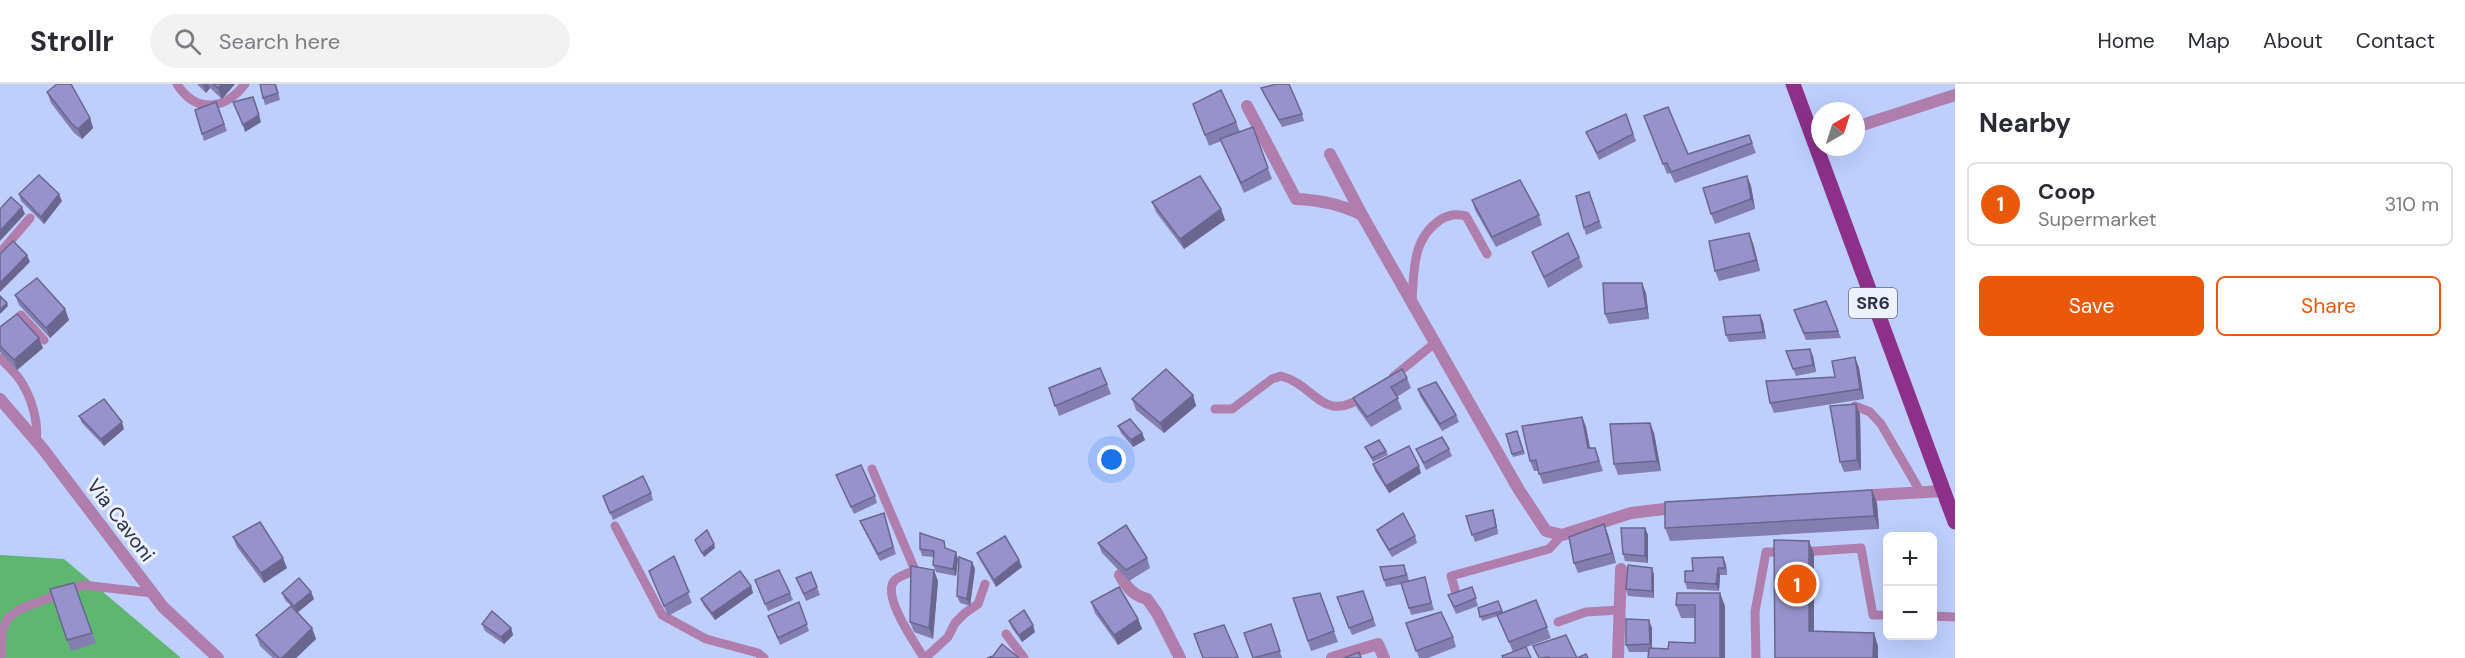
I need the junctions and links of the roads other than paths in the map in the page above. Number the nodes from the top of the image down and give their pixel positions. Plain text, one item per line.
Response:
1 (177, 84) edge
2 (245, 84) edge
3 (1793, 84) edge
4 (1955, 95) edge
5 (1246, 106) dead end
6 (1865, 124) edge
7 (1811, 126) edge
8 (1330, 154) dead end
9 (1822, 156) edge
10 (1362, 215) junction
11 (30, 218) dead end
12 (0, 253) edge
13 (1487, 254) dead end
14 (1412, 301) junction
15 (0, 335) edge
16 (44, 340) edge
17 (1436, 342) junction
18 (0, 358) edge
19 (1382, 385) edge
20 (1373, 390) edge
21 (0, 399) edge
22 (1855, 406) edge
23 (1215, 409) dead end
24 (36, 441) junction
25 (873, 469) dead end
26 (1920, 491) junction
27 (1943, 491) junction
28 (1846, 496) edge
29 (1690, 506) edge
30 (1955, 521) edge
31 (615, 526) dead end
32 (1562, 535) junction
33 (1621, 569) dead end
34 (1120, 575) edge
35 (985, 584) dead end
36 (1455, 590) edge
37 (152, 593) junction
38 (1619, 610) junction
39 (1883, 615) edge
40 (1937, 616) edge
41 (1955, 616) edge
42 (1558, 622) dead end
43 (1006, 634) dead end
44 (1, 658) edge
45 (218, 658) edge
46 (764, 658) edge
47 (924, 658) edge
48 (1024, 658) edge
49 (1180, 658) edge
50 (1332, 658) edge
51 (1384, 658) edge
52 (1618, 658) edge
53 (1756, 658) edge

1 - 2 lane
3 - 7 main road, SR6
4 - 6 street
5 - 10 street
8 - 10 street
9 - 27 main road, SR6
10 - 14 street
11 - 12 lane
13 - 14 lane
14 - 17 street
15 - 16 lane
17 - 19 lane
17 - 32 street
18 - 24 lane
20 - 23 lane
21 - 24 street, Via Cavoni
22 - 26 lane
24 - 37 street, Via Cavoni
25 - 47 lane
26 - 27 street
26 - 28 street
27 - 30 main road, SR6
29 - 32 street
31 - 46 lane
32 - 36 lane
33 - 38 street
34 - 49 street
35 - 47 lane
37 - 44 lane
37 - 45 street, Via Cavoni
38 - 42 lane
38 - 52 street
39 - 53 lane
40 - 41 lane
43 - 48 lane
50 - 51 street

